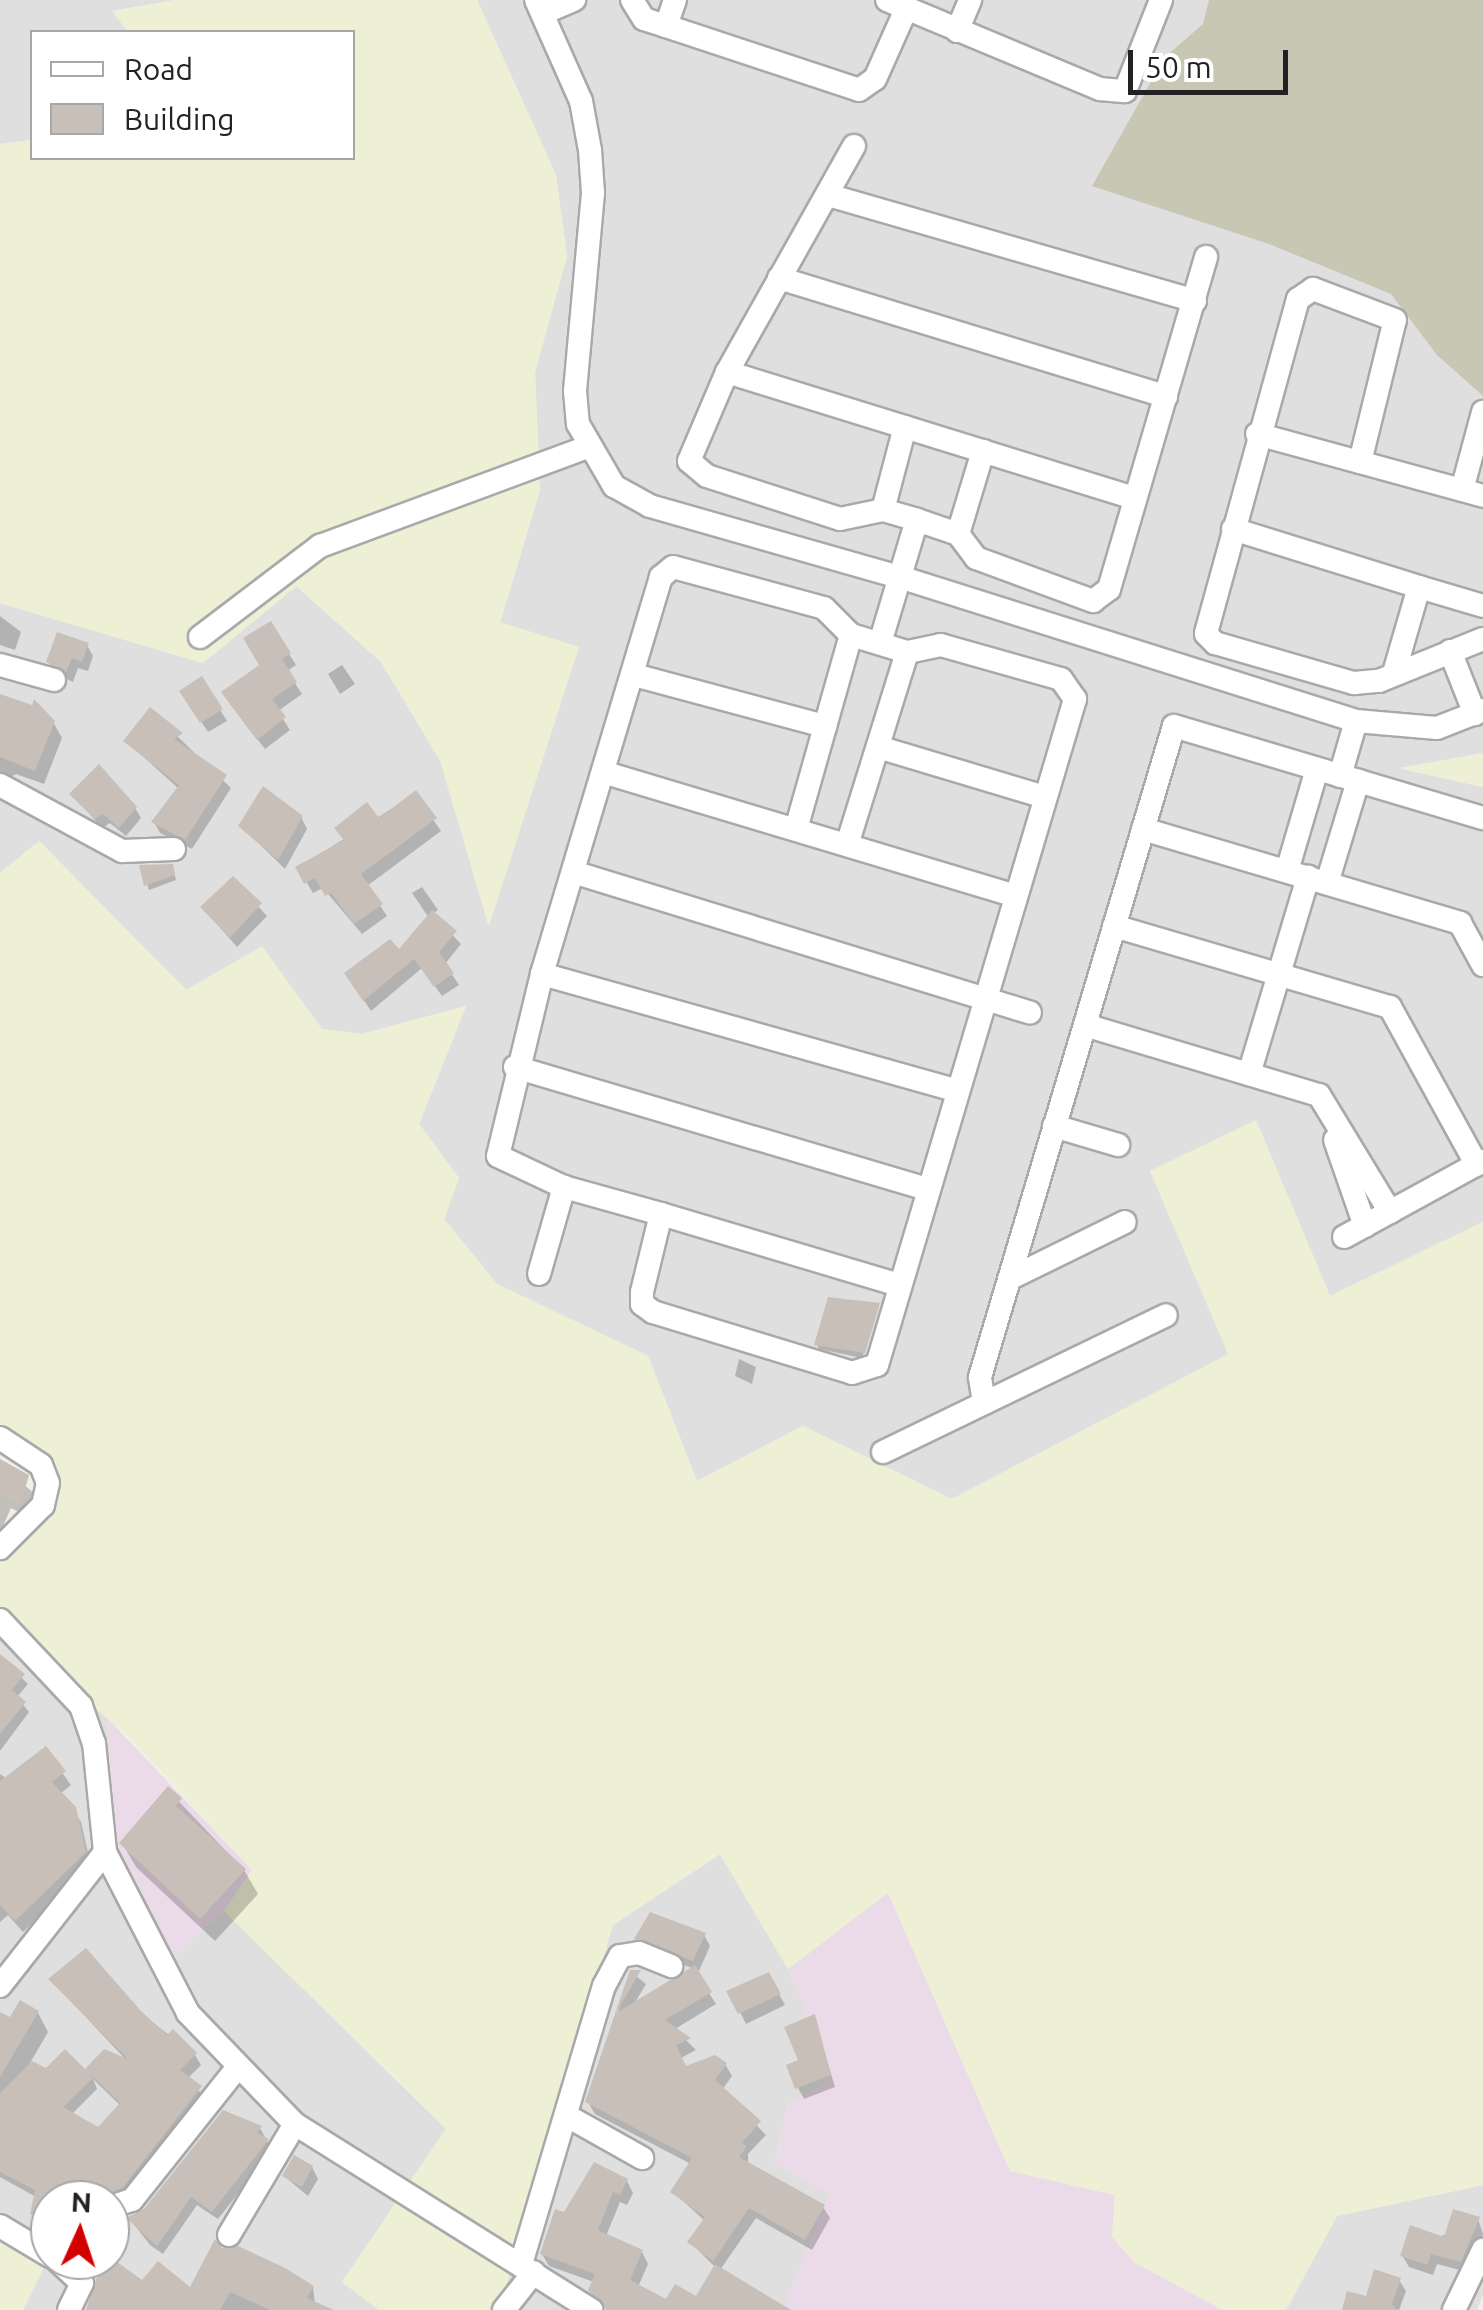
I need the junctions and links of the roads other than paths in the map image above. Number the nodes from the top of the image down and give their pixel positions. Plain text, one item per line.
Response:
1 (574, 0) edge
2 (632, 0) edge
3 (674, 0) edge
4 (970, 0) edge
5 (1161, 0) edge
6 (897, 4) edge
7 (540, 6) edge
8 (666, 26) junction
9 (957, 31) junction
10 (854, 146) dead end
11 (828, 195) junction
12 (1206, 257) dead end
13 (779, 278) junction
14 (1195, 301) junction
15 (728, 372) junction
16 (1166, 396) junction
17 (1483, 412) edge
18 (905, 427) junction
19 (1257, 434) junction
20 (588, 447) junction
21 (983, 452) junction
22 (1360, 462) junction
23 (1473, 493) edge
24 (1135, 498) junction
25 (883, 510) junction
26 (918, 520) junction
27 (1233, 529) junction
28 (958, 534) junction
29 (904, 578) junction
30 (1418, 587) junction
31 (1483, 606) edge
32 (852, 635) junction
33 (200, 637) dead end
34 (1483, 639) edge
35 (880, 642) junction
36 (1450, 651) junction
37 (907, 652) junction
38 (0, 665) edge
39 (1394, 673) junction
40 (634, 676) junction
41 (54, 680) dead end
42 (1479, 712) edge
43 (1356, 722) junction
44 (826, 726) junction
45 (878, 748) junction
46 (606, 772) junction
47 (1338, 775) junction
48 (0, 785) edge
49 (1045, 798) junction
50 (1483, 818) edge
51 (1143, 828) junction
52 (796, 830) junction
53 (847, 845) junction
54 (174, 848) dead end
55 (573, 872) junction
56 (1307, 877) junction
57 (1015, 896) junction
58 (1114, 926) junction
59 (1483, 966) edge
60 (542, 974) junction
61 (1279, 975) junction
62 (985, 998) junction
63 (1030, 1013) dead end
64 (1085, 1025) junction
65 (516, 1066) junction
66 (1249, 1074) junction
67 (957, 1092) junction
68 (1320, 1094) junction
69 (1054, 1126) junction
70 (1118, 1145) dead end
71 (1480, 1163) edge
72 (564, 1187) junction
73 (928, 1189) junction
74 (1390, 1212) junction
75 (662, 1214) junction
76 (1125, 1222) dead end
77 (1366, 1226) junction
78 (1344, 1237) dead end
79 (539, 1274) dead end
80 (1009, 1279) junction
81 (900, 1285) junction
82 (1166, 1315) dead end
83 (984, 1404) junction
84 (0, 1438) edge
85 (883, 1452) dead end
86 (0, 1548) edge
87 (0, 1620) edge
88 (105, 1852) junction
89 (671, 1966) dead end
90 (0, 1986) edge
91 (237, 2068) junction
92 (569, 2117) junction
93 (295, 2124) junction
94 (642, 2158) dead end
95 (130, 2201) edge
96 (0, 2226) edge
97 (229, 2236) dead end
98 (30, 2243) edge
99 (1483, 2250) edge
100 (527, 2268) junction
101 (79, 2280) edge
102 (69, 2310) edge
103 (504, 2310) edge
104 (592, 2310) edge
105 (1454, 2310) edge

1 - 7 street
2 - 8 street
3 - 8 street
4 - 9 street
5 - 9 street
6 - 8 street
6 - 9 street
7 - 20 street
10 - 11 street
11 - 13 street
11 - 14 street
12 - 14 street
13 - 15 street
13 - 16 street
14 - 16 street
15 - 18 street
15 - 25 street
16 - 24 street
17 - 23 street
18 - 21 street
18 - 25 street
19 - 22 street
19 - 22 street
19 - 27 street
20 - 29 street
20 - 33 street
21 - 24 street
21 - 28 street
22 - 23 street
24 - 28 street
25 - 26 street
26 - 28 street
26 - 29 street
27 - 30 street
27 - 39 street
29 - 35 street
29 - 43 street
30 - 31 street
30 - 39 street
32 - 35 street
32 - 40 street
32 - 44 street
34 - 36 street
35 - 37 street
36 - 39 street
36 - 42 street
37 - 45 street
37 - 49 street
38 - 41 street
40 - 44 street
40 - 46 street
42 - 43 street
43 - 47 street
44 - 52 street
45 - 49 street
45 - 53 street
46 - 52 street
46 - 55 street
47 - 50 street
47 - 51 street
47 - 56 street
47 - 56 street
48 - 54 street
49 - 57 street
51 - 56 street
51 - 58 street
52 - 53 street
53 - 57 street
55 - 60 street
55 - 62 street
56 - 59 street
56 - 61 street
57 - 62 street
58 - 61 street
58 - 64 street
60 - 65 street
60 - 67 street
61 - 66 street
61 - 71 street
62 - 63 street
62 - 67 street
64 - 66 street
64 - 69 street
65 - 72 street
65 - 73 street
66 - 68 street
67 - 73 street
68 - 74 street
68 - 77 street
69 - 70 street
69 - 80 street
71 - 74 street
72 - 75 street
72 - 79 street
73 - 81 street
74 - 77 street
75 - 81 street
75 - 81 street
76 - 80 street
77 - 78 street
80 - 83 street
82 - 83 street
83 - 85 street
84 - 86 street
87 - 88 street
88 - 90 street
88 - 91 street
89 - 92 street
91 - 93 street
91 - 95 street
92 - 94 street
92 - 100 street
93 - 97 street
93 - 100 street
96 - 98 street
99 - 105 street
100 - 103 street
100 - 104 street
101 - 102 street

